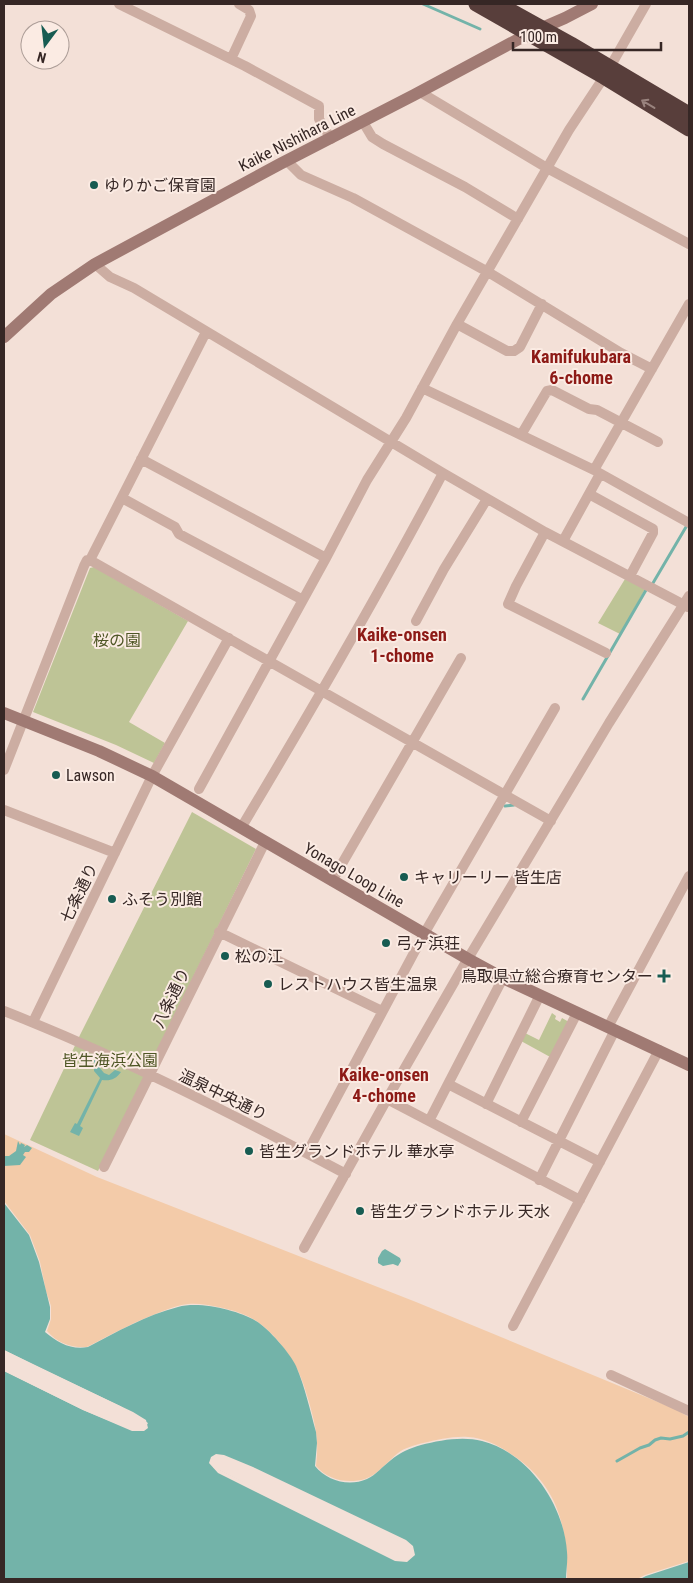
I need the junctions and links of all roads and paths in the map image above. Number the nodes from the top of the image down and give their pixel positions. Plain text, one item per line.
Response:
1 (119, 4) edge
2 (239, 4) edge
3 (476, 4) edge
4 (499, 4) edge
5 (592, 4) edge
6 (646, 4) edge
7 (542, 28) junction
8 (528, 34) junction
9 (231, 59) junction
10 (607, 72) junction
11 (420, 92) junction
12 (689, 114) edge
13 (363, 122) junction
14 (689, 129) edge
15 (331, 139) junction
16 (287, 161) junction
17 (547, 168) junction
18 (518, 219) junction
19 (689, 244) edge
20 (96, 264) junction
21 (488, 272) junction
22 (542, 304) junction
23 (689, 304) edge
24 (458, 324) junction
25 (206, 332) junction
26 (4, 337) edge
27 (652, 369) junction
28 (422, 388) junction
29 (621, 421) junction
30 (521, 435) junction
31 (391, 442) junction
32 (658, 442) dead end
33 (141, 459) junction
34 (597, 472) junction
35 (442, 473) junction
36 (588, 494) junction
37 (122, 498) junction
38 (487, 499) junction
39 (689, 524) edge
40 (546, 532) junction
41 (563, 541) junction
42 (326, 558) junction
43 (90, 560) junction
44 (630, 576) junction
45 (303, 600) junction
46 (688, 603) edge
47 (416, 621) dead end
48 (229, 638) junction
49 (606, 654) dead end
50 (461, 658) dead end
51 (270, 660) junction
52 (322, 691) junction
53 (555, 708) dead end
54 (4, 713) edge
55 (23, 720) junction
56 (413, 742) junction
57 (4, 770) edge
58 (152, 776) junction
59 (198, 789) dead end
60 (505, 795) junction
61 (4, 810) edge
62 (551, 821) junction
63 (241, 828) junction
64 (264, 842) junction
65 (115, 853) junction
66 (689, 876) edge
67 (332, 881) junction
68 (219, 932) junction
69 (424, 934) junction
70 (468, 960) junction
71 (503, 978) junction
72 (540, 995) junction
73 (4, 1011) edge
74 (382, 1011) junction
75 (577, 1013) junction
76 (33, 1022) junction
77 (612, 1028) junction
78 (658, 1050) junction
79 (689, 1065) edge
80 (150, 1076) junction
81 (448, 1084) junction
82 (387, 1099) junction
83 (486, 1104) junction
84 (429, 1121) junction
85 (521, 1122) junction
86 (558, 1141) junction
87 (307, 1153) junction
88 (600, 1162) junction
89 (104, 1167) dead end
90 (346, 1174) junction
91 (539, 1180) junction
92 (580, 1200) junction
93 (304, 1248) dead end
94 (513, 1326) dead end
95 (611, 1375) dead end
96 (689, 1411) edge

1 - 9 street
2 - 9 street
3 - 8 highway
4 - 7 highway
5 - 7 main road, Kaike Nishihara Line
6 - 10 street
7 - 8 main road, Kaike Nishihara Line
7 - 10 highway
8 - 10 highway
8 - 11 main road, Kaike Nishihara Line
9 - 15 street
10 - 12 highway
14 -> 10 highway
10 - 17 street
11 - 13 main road, Kaike Nishihara Line
11 - 17 street
13 - 15 main road, Kaike Nishihara Line
13 - 18 street
15 - 16 main road, Kaike Nishihara Line
16 - 20 main road, Kaike Nishihara Line
16 - 21 street
17 - 18 street
17 - 19 street
18 - 21 street
20 - 25 street
20 - 26 main road, Kaike Nishihara Line
21 - 22 street
21 - 24 street
22 - 24 street
22 - 27 street
23 - 27 street
24 - 28 street
25 - 31 street
25 - 33 street
27 - 29 street
28 - 30 street
28 - 31 street
29 - 30 street
29 - 32 street
29 - 34 street
30 - 34 street
31 - 35 street
31 - 42 street
33 - 37 street
33 - 42 street
34 - 36 street
34 - 39 street
35 - 38 street
35 - 52 street
36 - 41 street
36 - 44 street
37 - 43 street
37 - 45 street
38 - 40 street
38 - 47 street
40 - 41 street
40 - 49 street
41 - 44 street
42 - 45 street
43 - 48 street
43 - 55 street
44 - 46 street
45 - 51 street
46 - 62 street
48 - 51 street
48 - 58 street, 七条通り
50 - 56 street
51 - 52 street
51 - 59 street
52 - 56 street
52 - 63 street
53 - 60 street
54 - 55 main road, Yonago Loop Line
55 - 57 street
55 - 58 main road, Yonago Loop Line
56 - 60 street
56 - 67 street
58 - 63 main road, Yonago Loop Line
58 - 65 street, 七条通り
60 - 62 street
60 - 69 street
61 - 65 street
62 - 70 street
63 - 64 main road, Yonago Loop Line
64 - 67 main road, Yonago Loop Line
64 - 68 street, 八条通り
65 - 76 street, 七条通り
66 - 77 street
67 - 69 main road, Yonago Loop Line
68 - 74 street
68 - 80 street, 八条通り
69 - 70 main road, Yonago Loop Line
69 - 74 street
70 - 71 main road, Yonago Loop Line
70 - 82 street
71 - 72 main road, Yonago Loop Line
71 - 81 street
72 - 75 main road, Yonago Loop Line
72 - 83 street
73 - 76 street, 温泉中央通り
74 - 87 street
75 - 77 main road, Yonago Loop Line
75 - 85 street
76 - 80 street, 温泉中央通り
77 - 78 main road, Yonago Loop Line
77 - 86 street
78 - 79 main road, Yonago Loop Line
78 - 88 street
80 - 87 street, 温泉中央通り
80 - 89 street, 八条通り
81 - 83 street
81 - 84 street
82 - 84 street
82 - 90 street
83 - 85 street
84 - 91 street
85 - 86 street
86 - 88 street
86 - 91 street
87 - 90 street, 温泉中央通り
88 - 92 street
90 - 93 street
91 - 92 street
92 - 94 street
95 - 96 street

